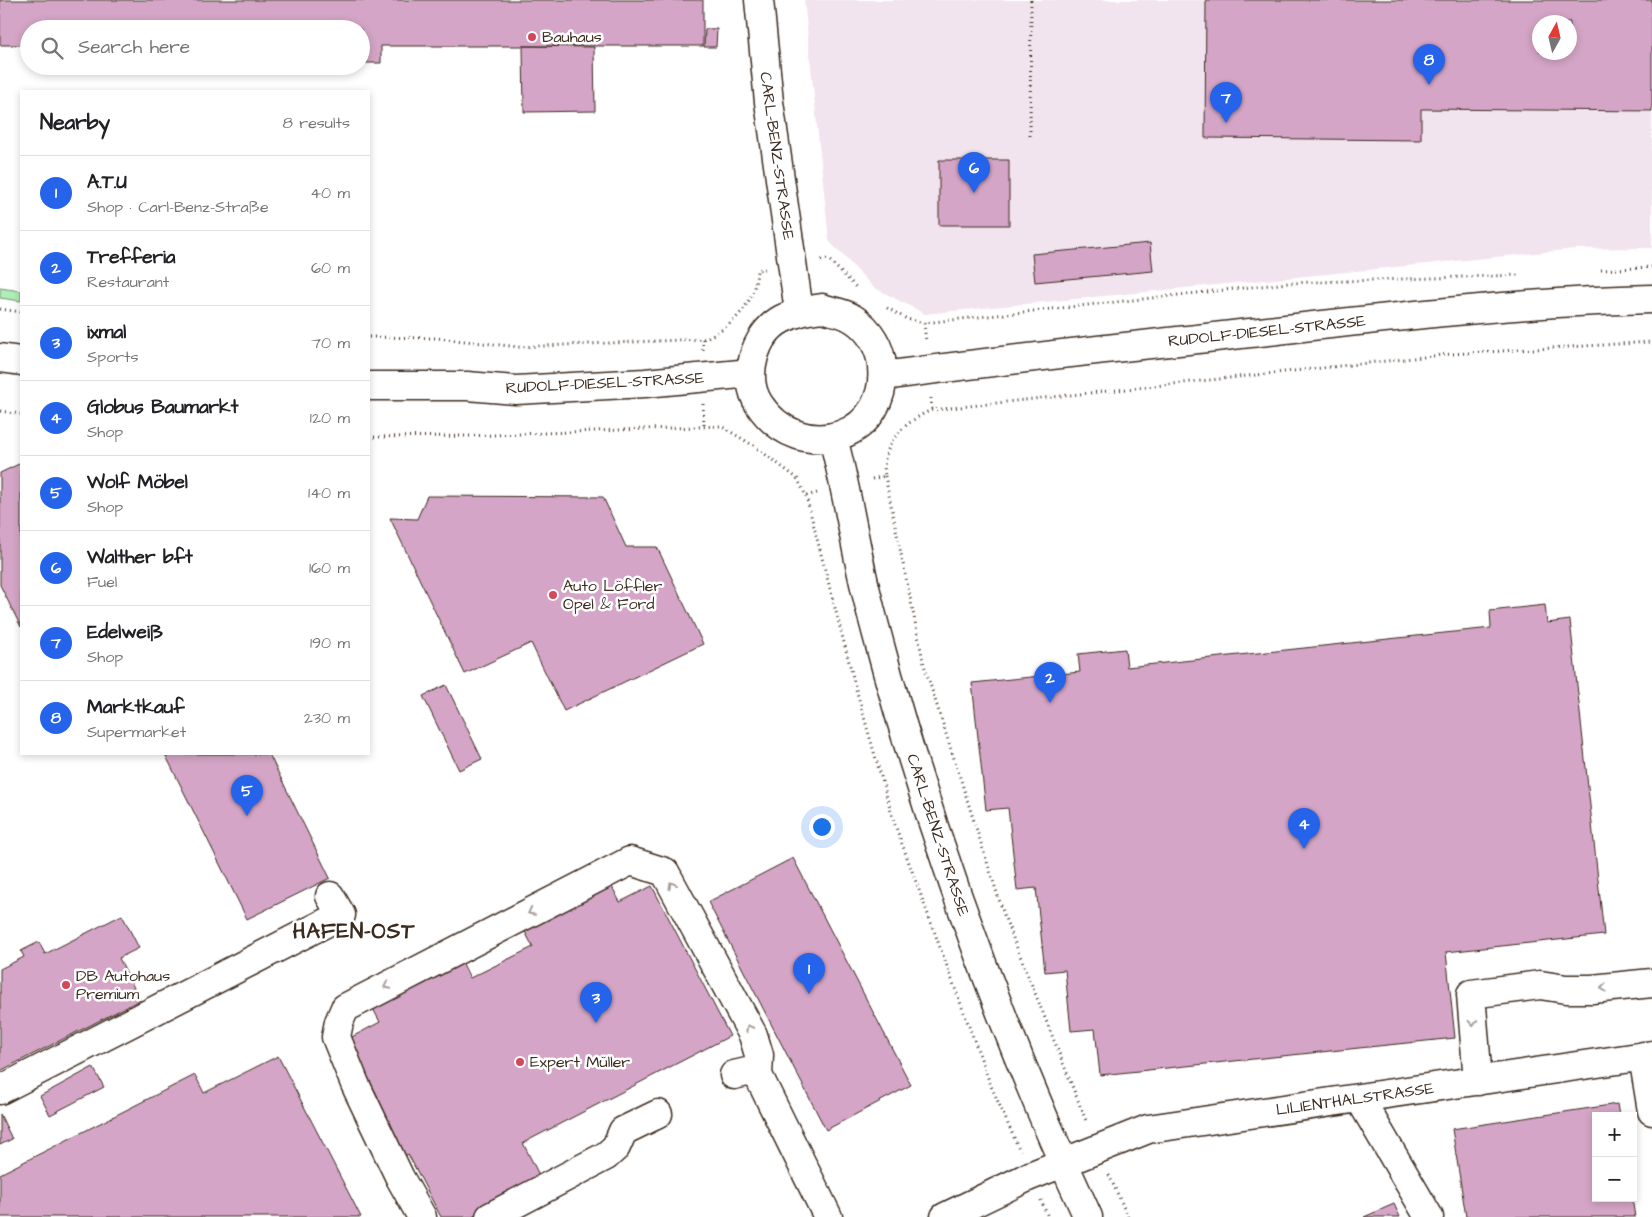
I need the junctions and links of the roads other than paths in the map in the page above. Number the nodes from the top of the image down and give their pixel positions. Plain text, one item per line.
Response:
1 (758, 0) edge
2 (1652, 299) edge
3 (799, 311) junction
4 (0, 358) edge
5 (20, 361) edge
6 (751, 373) junction
7 (884, 376) junction
8 (370, 386) edge
9 (833, 438) junction
10 (330, 896) dead end
11 (1652, 983) edge
12 (1647, 1055) edge
13 (1478, 1080) junction
14 (0, 1090) edge
15 (1360, 1099) junction
16 (1652, 1112) edge
17 (658, 1114) dead end
18 (1063, 1162) junction
19 (422, 1217) edge
20 (490, 1217) edge
21 (828, 1217) edge
22 (945, 1217) edge
23 (1088, 1217) edge
24 (1428, 1217) edge

1 - 3 street, CARL-BENZ-STRASSE
2 - 7 street, RUDOLF-DIESEL-STRASSE
3 - 6 street
3 - 7 street
4 - 5 street
6 - 8 street, RUDOLF-DIESEL-STRASSE
6 - 9 street
7 - 9 street
9 - 18 street, CARL-BENZ-STRASSE
10 - 14 street
11 -> 13 street
12 - 13 street, LILIENTHALSTRASSE
12 - 16 street
13 - 15 street, LILIENTHALSTRASSE
15 - 18 street, LILIENTHALSTRASSE
15 - 24 street
17 - 20 street
18 - 22 street, LILIENTHALSTRASSE
18 - 23 street, CARL-BENZ-STRASSE
21 -> 19 street

